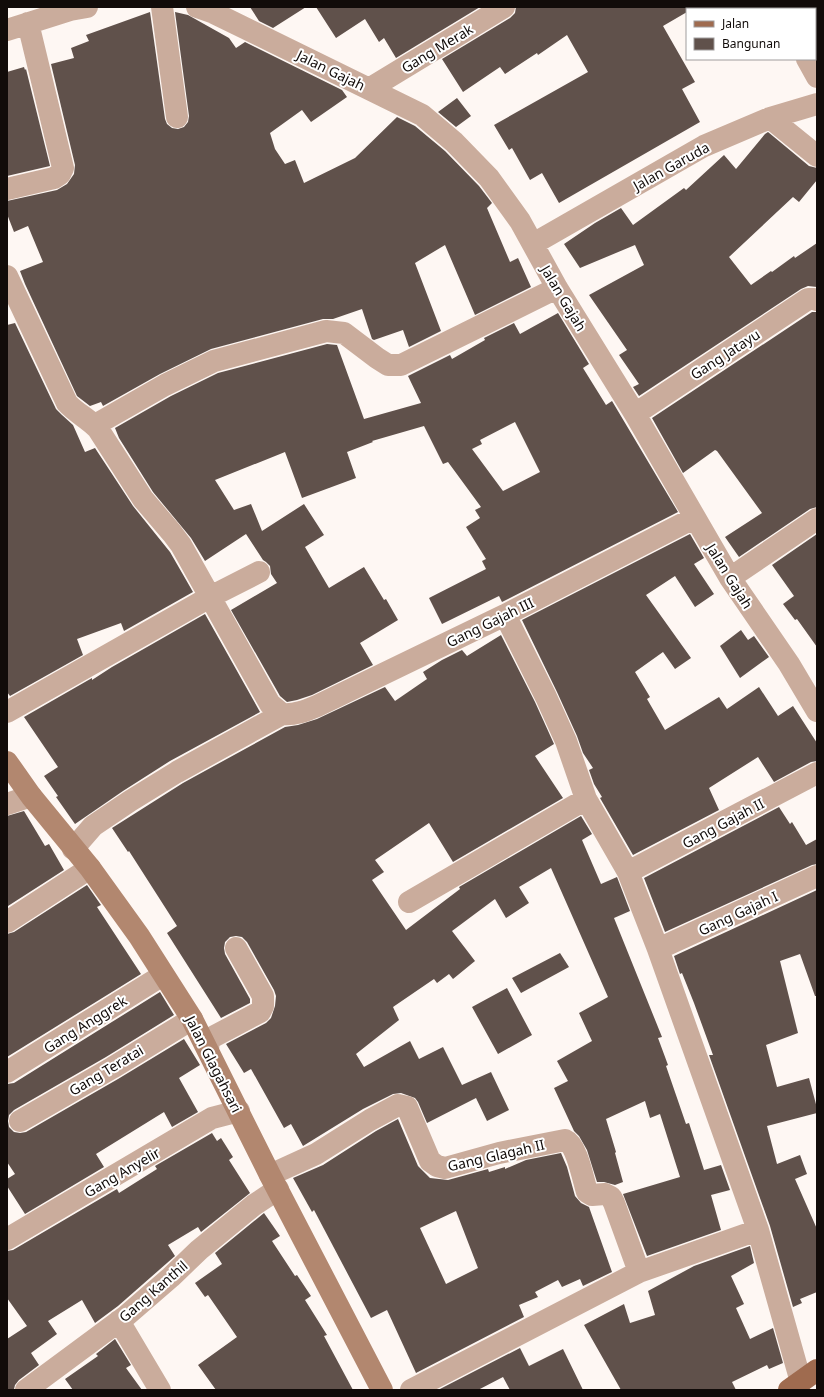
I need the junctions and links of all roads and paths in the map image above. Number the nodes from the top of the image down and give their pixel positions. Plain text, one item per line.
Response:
1 (88, 7) edge
2 (162, 7) edge
3 (197, 7) edge
4 (504, 7) edge
5 (28, 23) junction
6 (7, 30) edge
7 (808, 60) edge
8 (817, 77) edge
9 (369, 89) junction
10 (817, 104) edge
11 (177, 117) dead end
12 (770, 118) junction
13 (817, 156) edge
14 (7, 189) edge
15 (533, 244) junction
16 (7, 276) edge
17 (557, 288) junction
18 (817, 300) edge
19 (635, 414) junction
20 (95, 425) junction
21 (694, 518) junction
22 (817, 518) edge
23 (259, 572) dead end
24 (730, 578) junction
25 (210, 597) junction
26 (505, 615) junction
27 (817, 711) edge
28 (7, 712) edge
29 (282, 714) junction
30 (7, 762) edge
31 (817, 773) edge
32 (31, 796) junction
33 (586, 799) junction
34 (7, 804) edge
35 (73, 848) junction
36 (90, 868) junction
37 (628, 872) junction
38 (817, 876) edge
39 (409, 902) dead end
40 (7, 922) edge
41 (236, 948) dead end
42 (658, 949) junction
43 (163, 975) junction
44 (192, 1019) junction
45 (208, 1050) junction
46 (7, 1072) edge
47 (239, 1112) junction
48 (20, 1121) dead end
49 (274, 1182) junction
50 (758, 1230) junction
51 (7, 1239) edge
52 (639, 1272) junction
53 (119, 1321) junction
54 (802, 1381) edge
55 (26, 1390) edge
56 (160, 1390) edge
57 (382, 1390) edge
58 (410, 1390) edge

1 - 5 street
2 - 11 street
3 - 9 street, Jalan Gajah
4 - 9 street, Gang Merak
5 - 6 street
5 - 14 street
7 - 8 street
9 - 15 street, Jalan Gajah
10 - 12 street, Jalan Garuda
12 - 13 street
12 - 15 street, Jalan Garuda
15 - 17 street, Jalan Gajah
16 - 20 street
17 - 19 street, Jalan Gajah
17 - 20 street
18 - 19 street, Gang Jatayu
19 - 21 street, Jalan Gajah
20 - 25 street
21 - 24 street, Jalan Gajah
21 - 26 street, Gang Gajah III
22 - 24 street
23 - 25 street
24 - 27 street, Jalan Gajah
25 - 28 street
25 - 29 street
26 - 29 street, Gang Gajah III
26 - 33 street
29 - 35 street
30 - 32 street, Jalan Glagahsari
31 - 37 street, Gang Gajah II
32 - 34 street
32 - 35 street, Jalan Glagahsari
33 - 37 street
33 - 39 street
35 - 36 street, Jalan Glagahsari
36 - 40 street
36 - 43 street, Jalan Glagahsari
37 - 42 street
38 - 42 street, Gang Gajah I
41 - 45 street
42 - 50 street
43 - 44 street, Jalan Glagahsari
43 - 46 street, Gang Anggrek
44 - 45 street, Jalan Glagahsari
44 - 48 street, Gang Teratai
45 - 47 street, Jalan Glagahsari
47 - 49 street, Jalan Glagahsari
47 - 51 street, Gang Anyelir
49 - 52 street, Gang Glagah II
49 - 53 street, Gang Kanthil
49 - 57 street, Jalan Glagahsari
50 - 52 street
50 - 54 street
52 - 58 street
53 - 55 street, Gang Kanthil
53 - 56 street

